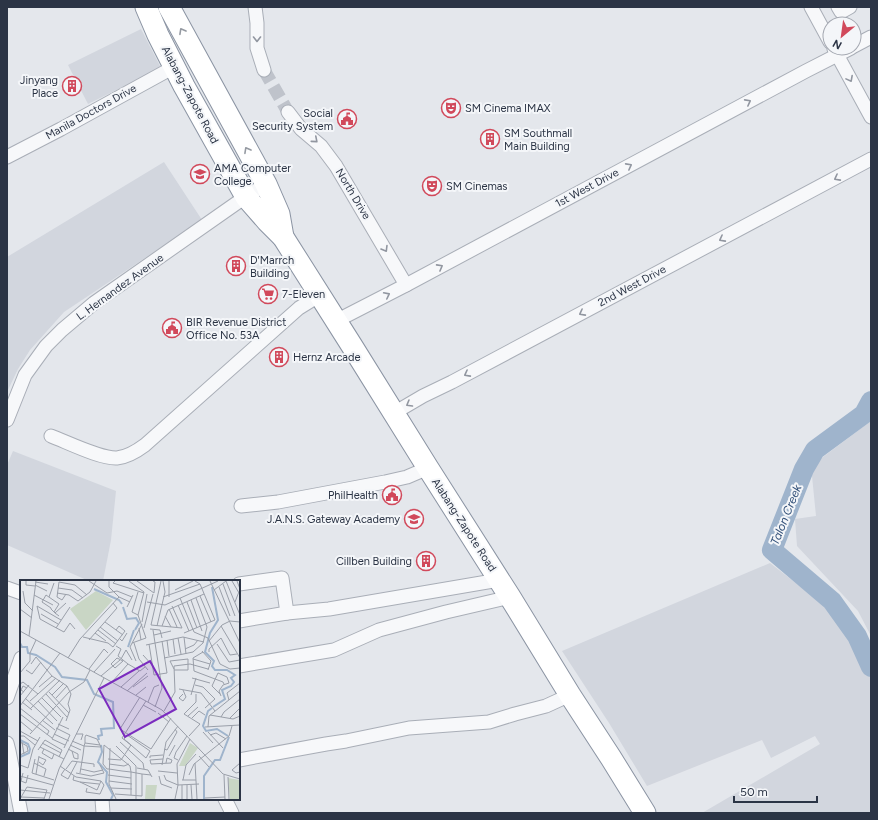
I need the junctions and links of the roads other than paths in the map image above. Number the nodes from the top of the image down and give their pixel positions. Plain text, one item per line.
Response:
1 (146, 7) edge
2 (169, 7) edge
3 (255, 7) edge
4 (811, 7) edge
5 (838, 7) edge
6 (850, 7) edge
7 (822, 27) edge
8 (871, 37) edge
9 (862, 42) edge
10 (828, 56) edge
11 (837, 56) edge
12 (174, 67) junction
13 (264, 70) tunnel mouth
14 (288, 112) tunnel mouth
15 (871, 117) edge
16 (7, 157) edge
17 (871, 159) edge
18 (266, 184) junction
19 (246, 197) junction
20 (283, 237) junction
21 (406, 285) junction
22 (320, 295) junction
23 (336, 321) junction
24 (394, 413) junction
25 (7, 420) edge
26 (51, 436) dead end
27 (428, 468) junction
28 (241, 506) dead end
29 (240, 584) edge
30 (7, 588) edge
31 (504, 589) junction
32 (20, 593) edge
33 (287, 613) junction
34 (240, 621) edge
35 (20, 661) edge
36 (240, 666) edge
37 (570, 695) junction
38 (7, 698) edge
39 (7, 743) edge
40 (240, 760) edge
41 (102, 800) edge
42 (226, 800) edge
43 (22, 813) edge
44 (103, 813) edge
45 (232, 813) edge
46 (645, 813) edge

1 - 12 highway, Alabang-Zapote Road
18 -> 2 highway, Alabang-Zapote Road
3 -> 13 street
4 - 7 street
5 - 6 street
8 - 9 street
21 -> 10 street, 1st West Drive
11 -> 15 street
12 - 16 street, Manila Doctors Drive
12 - 19 highway, Alabang-Zapote Road
14 -> 21 street, North Drive
17 -> 24 street, 2nd West Drive
18 - 19 street, L. Hernandez Avenue
18 - 20 highway, Alabang-Zapote Road
19 - 20 highway, Alabang-Zapote Road
19 - 25 street, L. Hernandez Avenue
20 - 22 highway, Alabang-Zapote Road
23 -> 21 street, 1st West Drive
22 - 23 highway, Alabang-Zapote Road
22 - 26 street
23 - 24 highway, Alabang-Zapote Road
24 - 27 highway, Alabang-Zapote Road
27 - 28 street
27 - 31 highway, Alabang-Zapote Road
29 - 33 street
30 - 32 street
31 - 33 street
31 - 36 street
31 - 37 highway, Alabang-Zapote Road
33 - 34 street
35 - 38 street
37 - 40 street
37 - 46 highway, Alabang-Zapote Road
39 - 43 street
41 - 44 street
42 - 45 street

